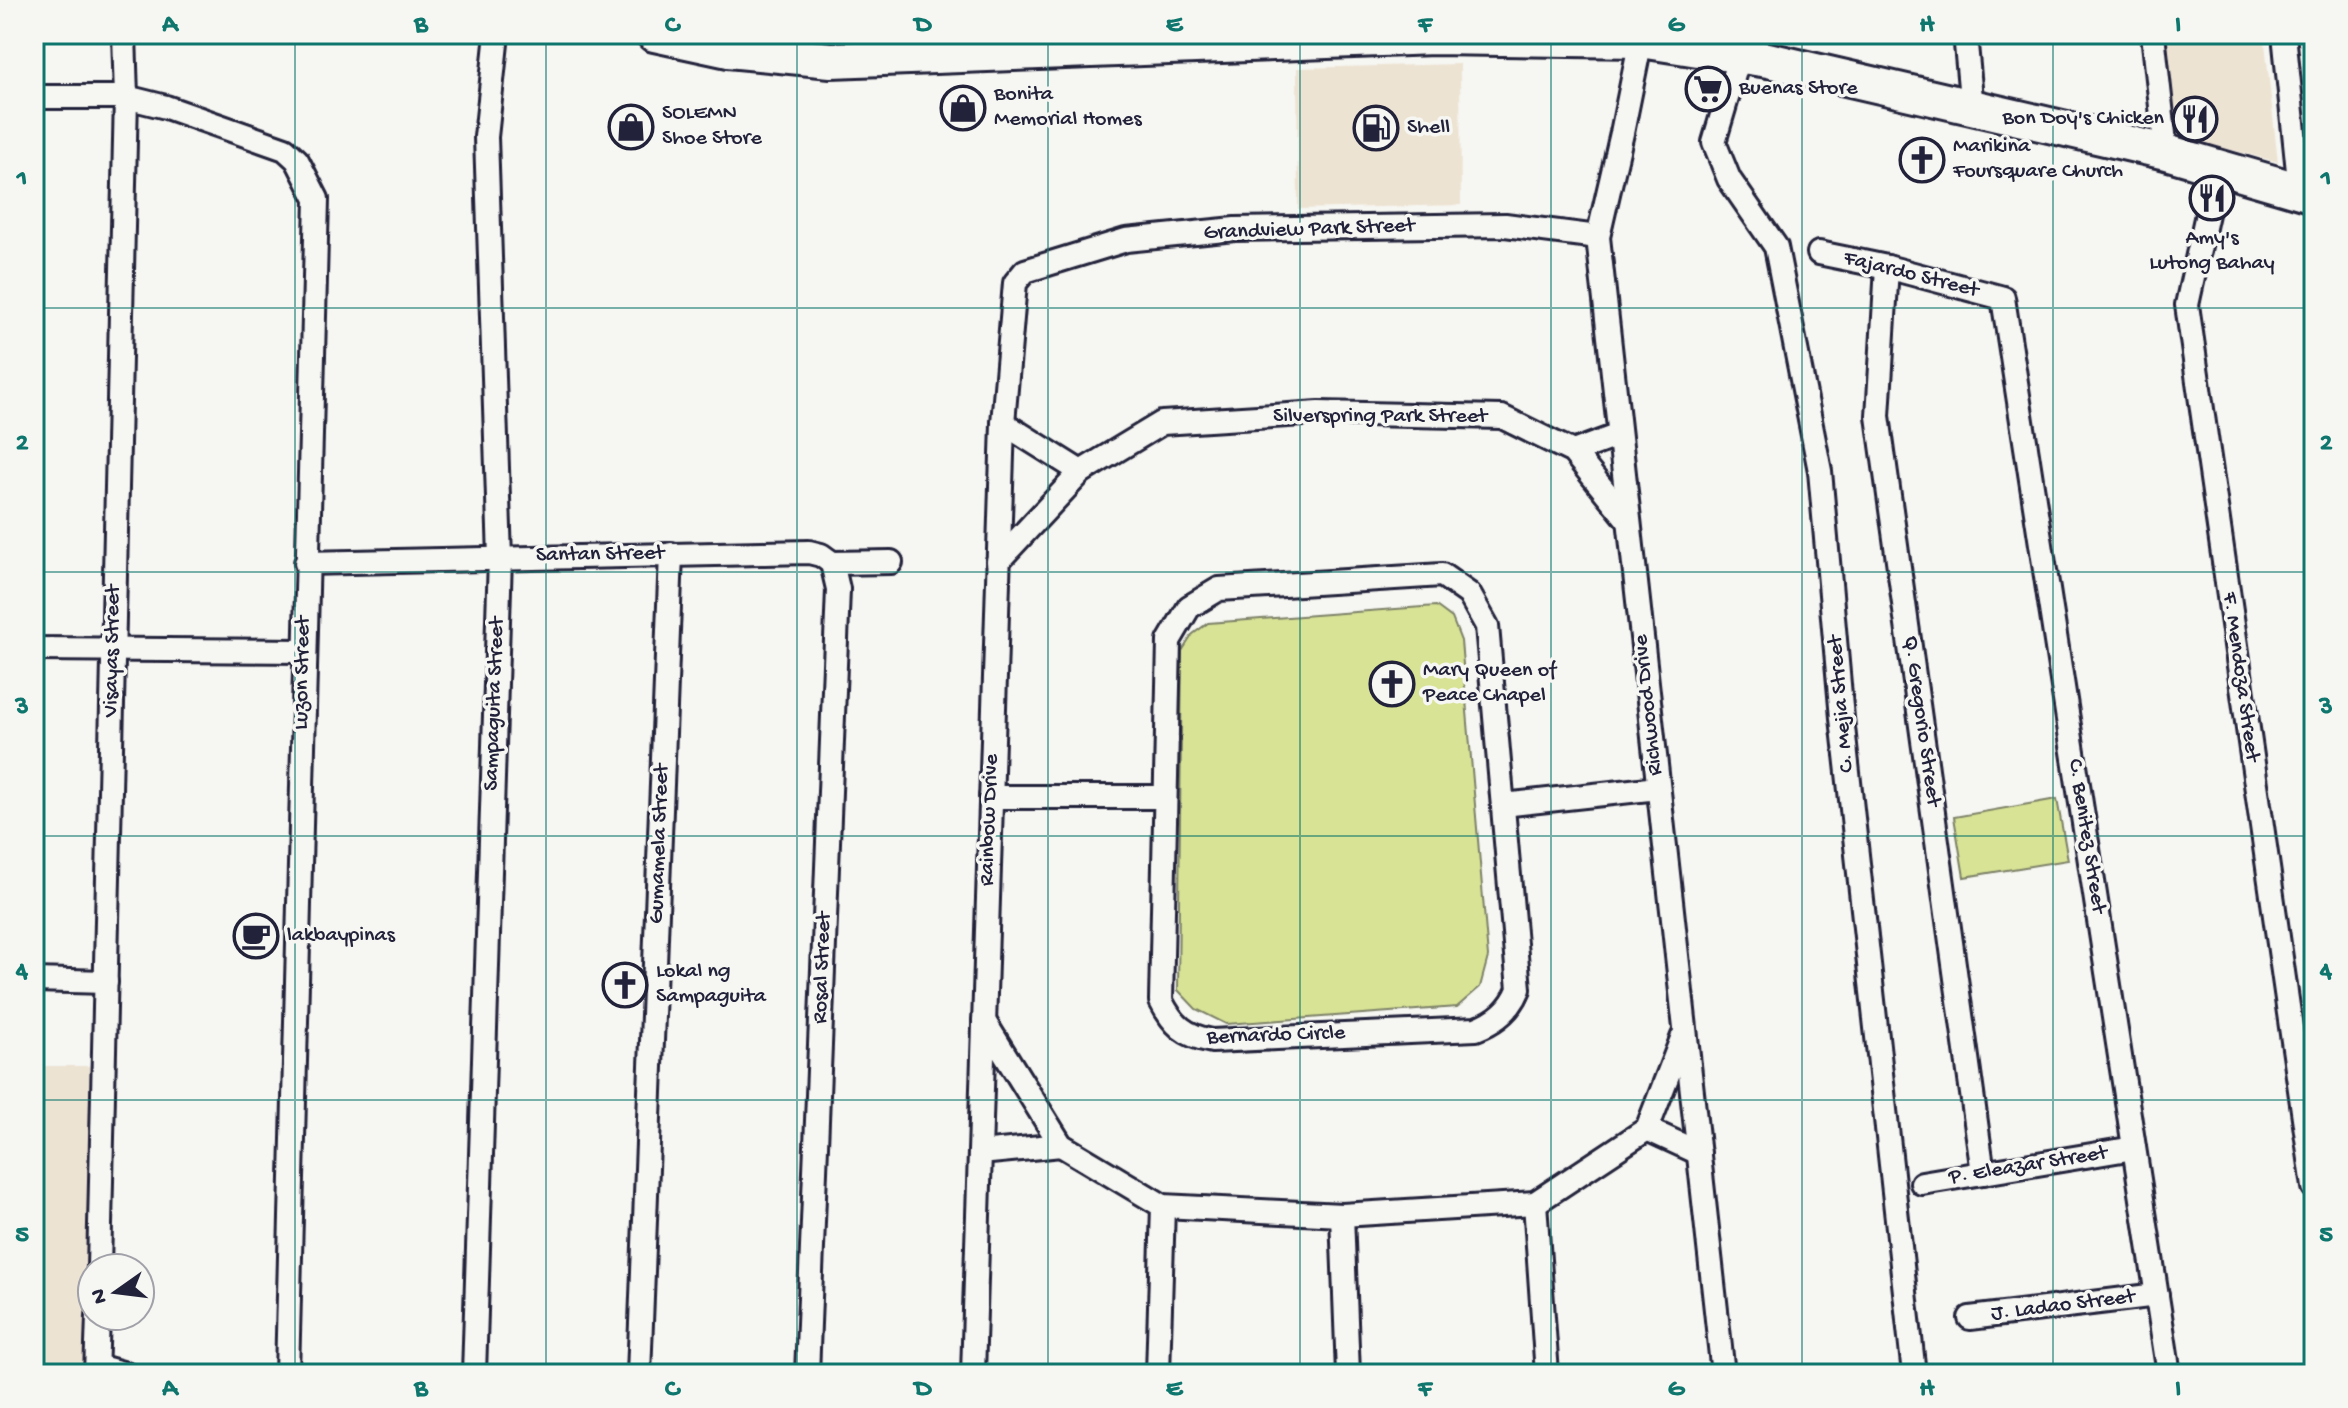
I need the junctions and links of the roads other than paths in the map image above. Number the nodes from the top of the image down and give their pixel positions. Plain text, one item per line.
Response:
1 (124, 34) edge
2 (497, 34) edge
3 (654, 34) edge
4 (1965, 34) edge
5 (2153, 34) edge
6 (2284, 34) edge
7 (1642, 37) edge
8 (1183, 41) edge
9 (1743, 45) edge
10 (34, 97) edge
11 (126, 97) junction
12 (1972, 109) junction
13 (2166, 152) junction
14 (2217, 168) junction
15 (2307, 193) edge
16 (1598, 237) junction
17 (1819, 253) dead end
18 (1887, 267) junction
19 (1025, 271) joint
20 (2003, 298) joint
21 (1003, 423) junction
22 (1619, 435) junction
23 (1573, 452) junction
24 (1081, 472) junction
25 (1629, 521) junction
26 (671, 554) junction
27 (500, 558) junction
28 (998, 561) junction
29 (891, 562) dead end
30 (306, 563) junction
31 (832, 563) junction
32 (34, 649) edge
33 (113, 649) junction
34 (304, 651) junction
35 (1658, 788) junction
36 (991, 797) junction
37 (1164, 797) junction
38 (1503, 805) junction
39 (34, 980) edge
40 (106, 982) junction
41 (984, 1021) junction
42 (1685, 1031) junction
43 (1647, 1129) junction
44 (1061, 1145) junction
45 (2134, 1148) junction
46 (980, 1153) junction
47 (1699, 1153) junction
48 (1983, 1173) junction
49 (1922, 1183) dead end
50 (2314, 1187) edge
51 (1535, 1203) junction
52 (1163, 1206) junction
53 (1342, 1215) junction
54 (99, 1252) edge
55 (2157, 1295) junction
56 (1970, 1318) dead end
57 (97, 1332) edge
58 (96, 1370) edge
59 (126, 1374) edge
60 (287, 1374) edge
61 (474, 1374) edge
62 (639, 1374) edge
63 (807, 1374) edge
64 (973, 1374) edge
65 (1158, 1374) edge
66 (1348, 1374) edge
67 (1547, 1374) edge
68 (1723, 1374) edge
69 (1914, 1374) edge
70 (2169, 1374) edge

1 - 11 street, Visayas Street
2 - 27 street, Sampaguita Street
3 - 8 main road
4 - 12 street
5 - 13 street
6 - 15 street
7 - 8 main road
7 - 9 main road
7 - 16 street, Richwood Drive
9 - 12 main road
9 - 69 street, C. Mejia Street
10 - 11 street, Luzon Street
11 - 30 street, Luzon Street
11 - 33 street, Visayas Street
12 - 13 main road
13 - 14 main road
14 - 15 main road
14 - 50 street, F. Mendoza Street
16 - 19 street, Grandview Park Street
16 - 22 street, Richwood Drive
17 - 18 street, Fajardo Street
18 - 20 street, Fajardo Street
18 - 48 street, Q. Gregorio Street
19 - 21 street, Rainbow Drive
20 - 45 street, C. Benitez Street
21 - 24 street
21 - 28 street, Rainbow Drive
22 - 23 street
22 - 25 street, Richwood Drive
23 - 24 street, Silverspring Park Street
23 - 25 street, Silverspring Park Street
24 - 28 street, Silverspring Park Street
25 - 35 street, Richwood Drive
26 - 27 street, Santan Street
26 - 31 street, Santan Street
26 - 62 street, Gumamela Street
27 - 30 street, Santan Street
27 - 61 street, Sampaguita Street
28 - 36 street, Rainbow Drive
29 - 31 street, Santan Street
30 - 34 street, Luzon Street
31 - 63 street, Rosal Street
32 - 33 street
33 - 34 street
33 - 40 street, Visayas Street
34 - 60 street, Luzon Street
35 - 38 street
35 - 42 street, Richwood Drive
36 - 37 street
36 - 41 street, Rainbow Drive
37 - 38 street, Bernardo Circle
37 - 38 street, Bernardo Circle
39 - 40 street
40 - 54 street, Visayas Street
41 - 44 street
41 - 46 street, Rainbow Drive
42 - 43 street
42 - 47 street, Richwood Drive
43 - 47 street
43 - 51 street
44 - 46 street
44 - 52 street
45 - 48 street, P. Eleazar Street
45 - 55 street, C. Benitez Street
46 - 64 street, Rainbow Drive
47 - 68 street, Richwood Drive
48 - 49 street, P. Eleazar Street
51 - 53 street
51 - 67 street
52 - 53 street
52 - 65 street
53 - 66 street
55 - 56 street, J. Ladao Street
55 - 70 street, C. Benitez Street
57 - 58 street
58 - 59 street

